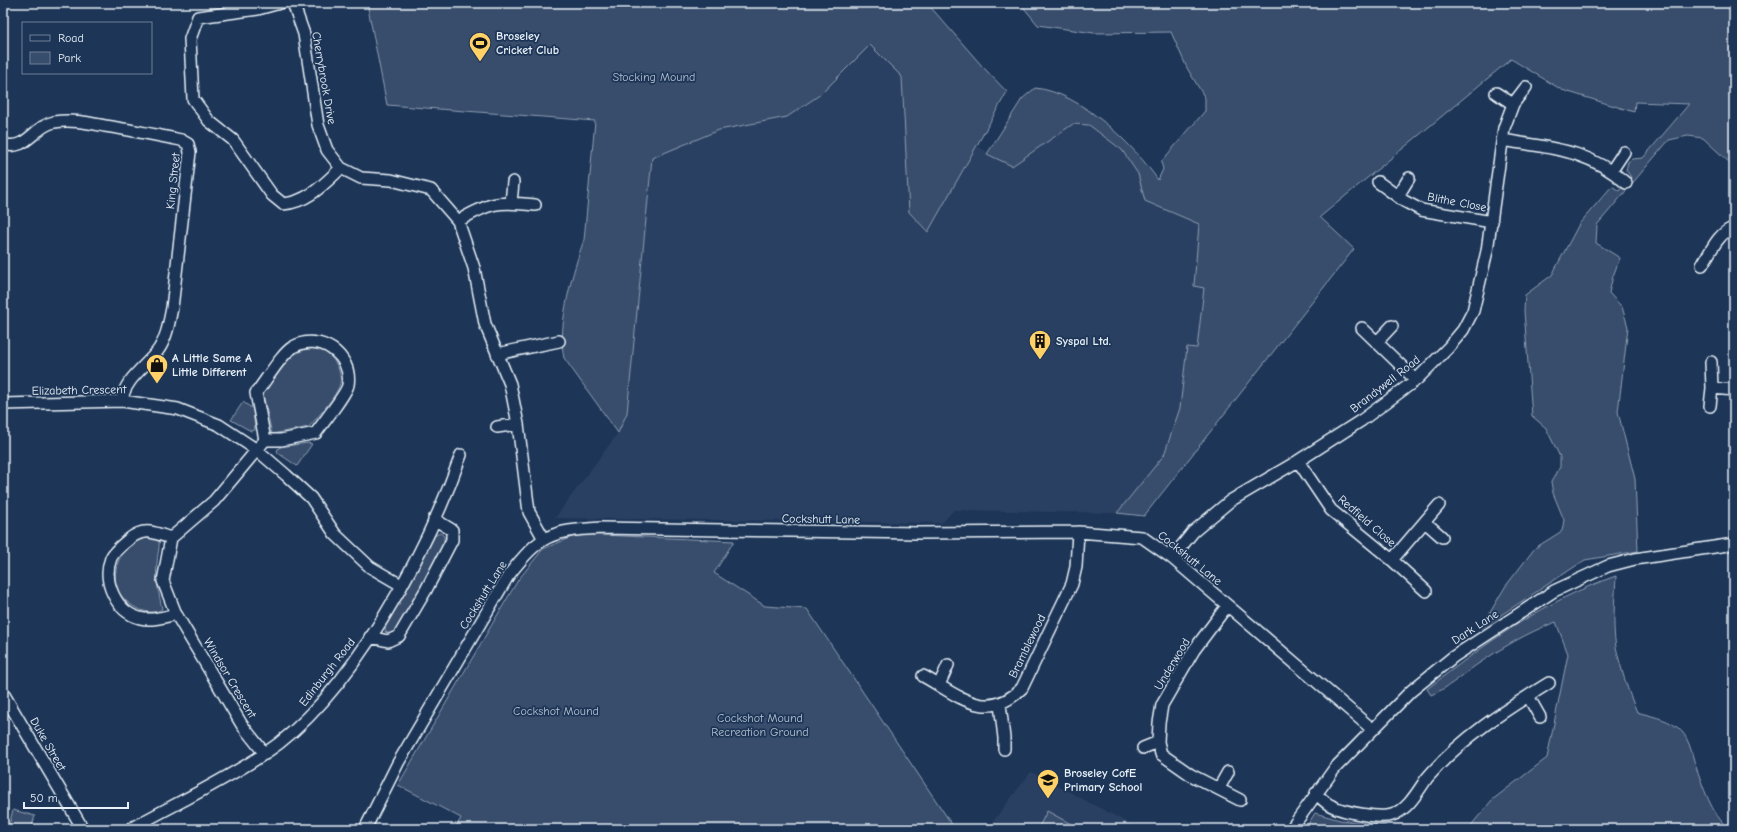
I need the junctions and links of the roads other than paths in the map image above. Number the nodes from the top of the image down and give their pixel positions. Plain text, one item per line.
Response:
1 (280, 3) edge
2 (293, 3) edge
3 (1526, 87) dead end
4 (1496, 93) dead end
5 (1513, 104) junction
6 (1502, 140) junction
7 (3, 144) edge
8 (1624, 152) dead end
9 (341, 168) junction
10 (1612, 170) junction
11 (1409, 178) dead end
12 (513, 182) dead end
13 (1378, 182) dead end
14 (1626, 183) dead end
15 (1398, 196) junction
16 (511, 203) junction
17 (535, 205) dead end
18 (458, 221) junction
19 (1492, 222) junction
20 (1734, 228) edge
21 (1702, 265) dead end
22 (1392, 326) dead end
23 (1362, 328) dead end
24 (559, 341) dead end
25 (1377, 342) junction
26 (497, 354) junction
27 (1710, 362) dead end
28 (1416, 380) junction
29 (1712, 388) junction
30 (1734, 390) edge
31 (122, 401) junction
32 (3, 404) edge
33 (1710, 406) dead end
34 (518, 424) junction
35 (497, 427) dead end
36 (265, 440) junction
37 (256, 450) junction
38 (461, 455) dead end
39 (1298, 461) junction
40 (1439, 505) dead end
41 (434, 519) junction
42 (1425, 522) junction
43 (1078, 532) junction
44 (1442, 537) dead end
45 (171, 538) junction
46 (544, 539) junction
47 (1734, 544) edge
48 (1172, 558) junction
49 (1392, 560) junction
50 (401, 585) junction
51 (1426, 591) dead end
52 (1227, 606) junction
53 (176, 614) junction
54 (370, 637) junction
55 (948, 665) dead end
56 (923, 676) dead end
57 (1549, 683) dead end
58 (939, 685) junction
59 (3, 693) edge
60 (1528, 696) junction
61 (1000, 704) junction
62 (1540, 717) dead end
63 (1372, 729) junction
64 (1158, 742) junction
65 (1143, 748) dead end
66 (1004, 750) dead end
67 (265, 754) junction
68 (1228, 772) dead end
69 (1219, 788) junction
70 (1316, 792) junction
71 (1240, 800) dead end
72 (83, 829) edge
73 (130, 829) edge
74 (364, 829) edge
75 (1291, 829) edge

1 - 9 street
2 - 9 street, Cherrybrook Drive
3 - 5 street, Brandywell Road
4 - 5 street
5 - 6 street, Brandywell Road
6 - 10 street
6 - 19 street, Brandywell Road
7 - 31 street, King Street
8 - 10 street
9 - 18 street, Cherrybrook Drive
10 - 14 street
11 - 15 street
12 - 16 street
13 - 15 street, Blithe Close
15 - 19 street, Blithe Close
16 - 17 street
16 - 18 street
18 - 26 street, Cherrybrook Drive
19 - 28 street, Brandywell Road
20 - 21 street
22 - 25 street
23 - 25 street
24 - 26 street
25 - 28 street
26 - 34 street, Cherrybrook Drive
27 - 29 street
28 - 39 street, Brandywell Road
29 - 30 street
29 - 33 street
31 - 32 street, Elizabeth Crescent
31 - 37 street, Elizabeth Crescent
34 - 35 street
34 - 46 street, Cherrybrook Drive
36 - 36 street
36 - 37 street
37 - 45 street
37 - 50 street, Elizabeth Crescent
38 - 41 street, Edinburgh Road
39 - 48 street, Brandywell Road
39 - 49 street, Redfield Close
40 - 42 street, Redfield Close
41 - 50 street, Edinburgh Road
41 - 54 street
42 - 44 street
42 - 49 street, Redfield Close
43 - 46 street, Cockshutt Lane
43 - 48 street, Cockshutt Lane
43 - 61 street, Bramblewood
45 - 53 street, Windsor Crescent
45 - 53 street
46 - 74 street, Cockshutt Lane
47 - 63 street, Dark Lane
48 - 52 street, Cockshutt Lane
49 - 51 street, Redfield Close
50 - 54 street, Edinburgh Road
52 - 63 street, Cockshutt Lane
52 - 64 street, Underwood
53 - 67 street, Windsor Crescent
54 - 67 street, Edinburgh Road
55 - 58 street
56 - 58 street, Bramblewood
57 - 60 street
58 - 61 street, Bramblewood
59 - 72 street, Duke Street
60 - 62 street
60 - 70 street
61 - 66 street
63 - 70 street, Dark Lane
64 - 65 street
64 - 69 street
67 - 73 street, Edinburgh Road
68 - 69 street
69 - 71 street
70 - 75 street, Dark Lane

